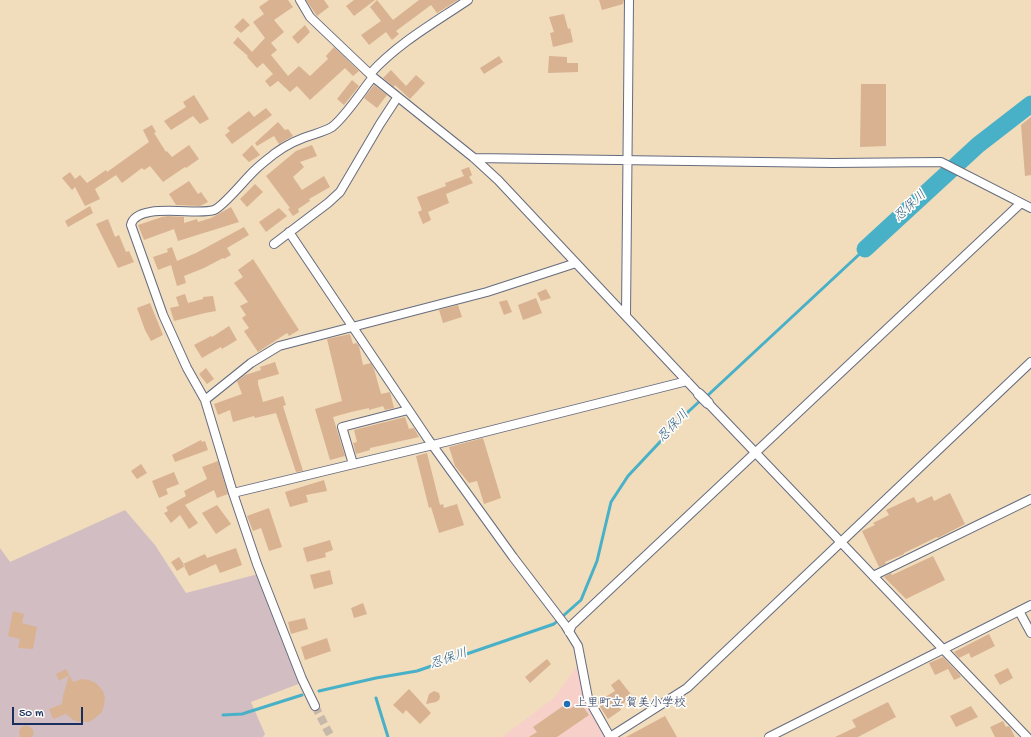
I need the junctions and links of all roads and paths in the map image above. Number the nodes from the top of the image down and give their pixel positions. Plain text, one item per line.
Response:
1 (300, 0) edge
2 (468, 0) edge
3 (629, 0) edge
4 (371, 76) junction
5 (397, 98) junction
6 (474, 158) junction
7 (627, 160) junction
8 (1021, 203) junction
9 (1031, 208) edge
10 (289, 232) junction
11 (274, 244) dead end
12 (576, 263) junction
13 (626, 315) junction
14 (351, 326) junction
15 (1031, 362) edge
16 (687, 381) junction
17 (699, 394) joint
18 (205, 400) junction
19 (708, 403) joint
20 (408, 410) junction
21 (433, 446) junction
22 (756, 453) junction
23 (353, 464) junction
24 (233, 493) junction
25 (1031, 499) edge
26 (840, 542) junction
27 (873, 576) junction
28 (1031, 605) edge
29 (1019, 611) junction
30 (569, 632) junction
31 (1031, 633) edge
32 (942, 649) junction
33 (315, 706) tunnel mouth
34 (610, 737) edge
35 (769, 737) edge
36 (1027, 737) edge

1 - 4 street
2 - 4 street
3 - 7 street
4 - 5 street
4 - 18 street
5 - 6 street
5 - 10 street
6 - 7 street
6 - 12 street
7 - 8 street
7 - 13 street
8 - 9 street
8 - 22 street
10 - 11 street
10 - 14 street
12 - 13 street
12 - 14 street
13 - 16 street
14 - 18 street
14 - 20 street
15 - 26 street
16 - 17 street
16 - 21 street
17 - 19 street
18 - 24 street
19 - 22 street
20 - 21 street
20 - 23 street
21 - 23 street
21 - 30 street
22 - 26 street
22 - 30 street
23 - 24 street
24 - 33 street
25 - 27 street
26 - 27 street
26 - 34 street
27 - 32 street
28 - 29 street
29 - 31 street
29 - 32 street
30 - 34 street
32 - 35 street
32 - 36 street

